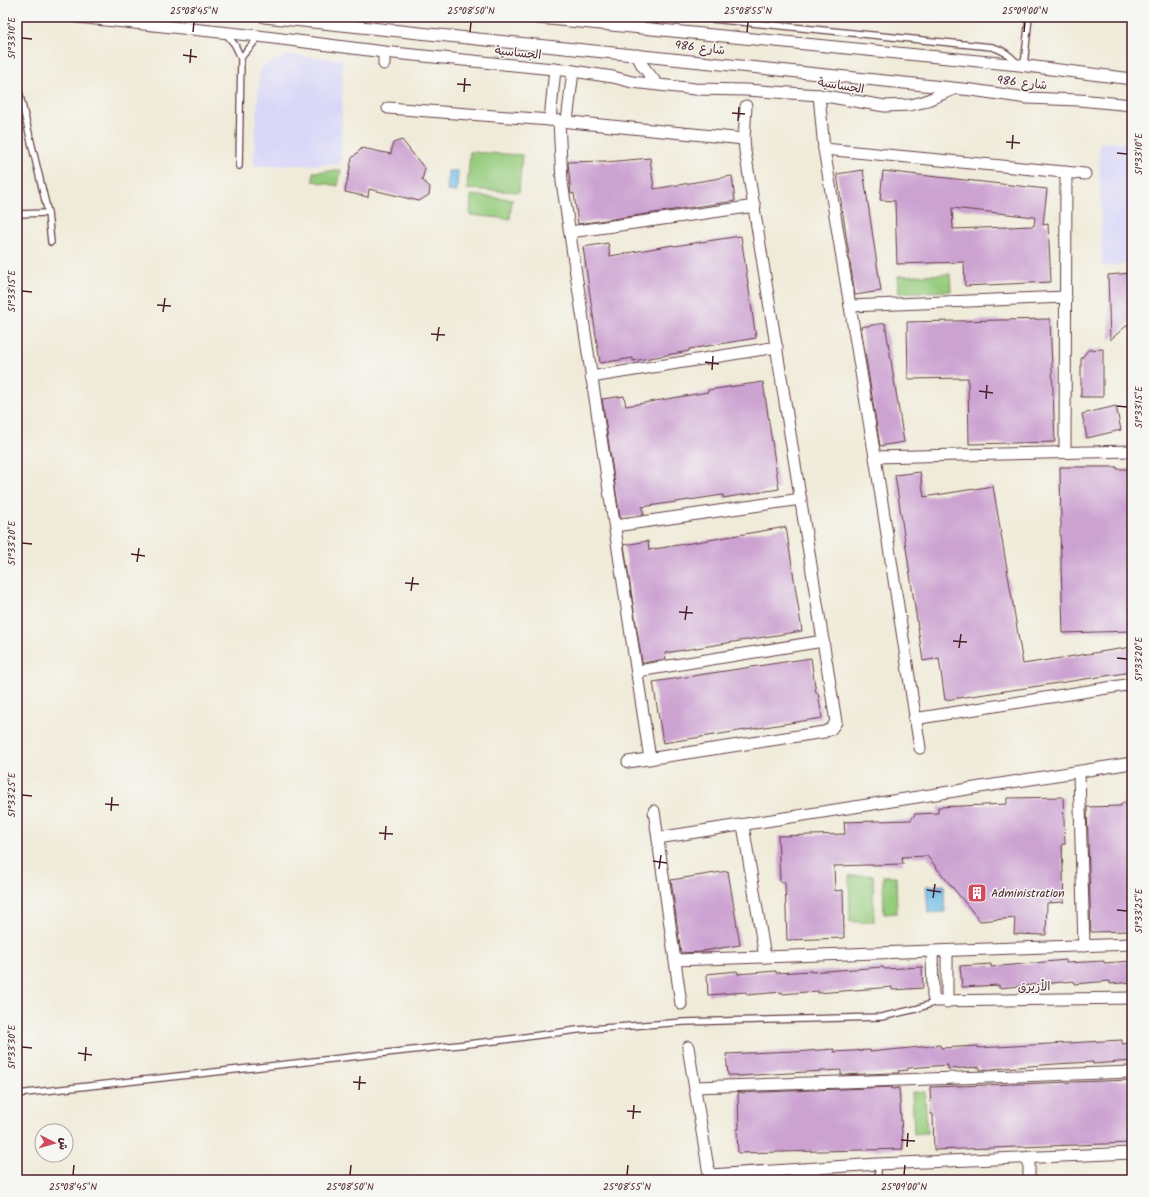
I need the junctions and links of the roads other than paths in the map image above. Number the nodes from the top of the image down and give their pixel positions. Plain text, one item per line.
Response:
1 (77, 17) edge
2 (264, 17) edge
3 (529, 17) edge
4 (691, 17) edge
5 (1029, 17) edge
6 (226, 34) junction
7 (258, 36) junction
8 (384, 52) junction
9 (637, 55) junction
10 (241, 58) junction
11 (384, 64) dead end
12 (1022, 65) junction
13 (555, 69) junction
14 (573, 71) junction
15 (1132, 79) edge
16 (17, 83) edge
17 (657, 84) junction
18 (954, 89) junction
19 (819, 95) junction
20 (1132, 105) edge
21 (746, 106) dead end
22 (388, 108) dead end
23 (558, 121) junction
24 (744, 139) junction
25 (824, 149) junction
26 (239, 166) dead end
27 (1066, 172) junction
28 (1085, 174) dead end
29 (755, 206) junction
30 (48, 212) junction
31 (17, 214) edge
32 (570, 232) junction
33 (51, 242) dead end
34 (1066, 298) junction
35 (850, 306) junction
36 (777, 347) junction
37 (591, 377) junction
38 (1132, 451) edge
39 (1066, 452) junction
40 (875, 457) junction
41 (800, 499) junction
42 (615, 526) junction
43 (823, 641) junction
44 (638, 671) junction
45 (1132, 684) edge
46 (914, 719) junction
47 (920, 748) dead end
48 (650, 759) junction
49 (628, 762) dead end
50 (1132, 763) edge
51 (1079, 772) junction
52 (654, 811) dead end
53 (743, 825) junction
54 (658, 838) junction
55 (1132, 944) edge
56 (1084, 946) junction
57 (932, 951) junction
58 (947, 951) junction
59 (764, 957) junction
60 (675, 960) junction
61 (1132, 998) edge
62 (942, 1002) junction
63 (681, 1004) dead end
64 (688, 1047) dead end
65 (1132, 1072) edge
66 (695, 1087) junction
67 (17, 1094) edge
68 (1132, 1153) edge
69 (1029, 1157) junction
70 (878, 1164) junction
71 (710, 1178) edge
72 (878, 1180) edge
73 (1029, 1180) edge

1 - 6 street, الجساسية
2 - 9 street, شارع 986
3 - 12 street, شارع 986
4 - 12 lane
5 - 12 lane
6 - 7 street, الجساسية
6 - 10 lane
7 - 8 street, الجساسية
7 - 10 lane
8 - 11 street
8 - 13 street, الجساسية
9 - 17 street
9 - 18 street, شارع 986
10 - 26 lane
12 - 15 street, شارع 986
13 - 14 street, الجساسية
13 - 23 street
14 - 17 street, الجساسية
14 - 23 street
16 - 30 lane
17 - 19 street, الجساسية
18 - 19 street, الجساسية
18 - 20 street, شارع 986
19 - 25 street
21 - 24 street
22 - 23 street
23 - 24 street
23 - 32 street
24 - 29 street
25 - 27 street
25 - 35 street
27 - 28 street
27 - 34 street
29 - 32 street
29 - 36 street
30 - 31 lane
30 - 33 lane
32 - 37 street
34 - 35 street
34 - 39 street
35 - 40 street
36 - 37 street
36 - 41 street
37 - 42 street
38 - 39 street
39 - 40 street
40 - 46 street
41 - 42 street
41 - 43 street
42 - 44 street
43 - 44 street
43 - 48 street
44 - 48 street
45 - 46 street
46 - 47 street
48 - 49 street
50 - 51 street
51 - 53 street
51 - 56 street
52 - 54 street
53 - 54 street
53 - 59 street
54 - 60 street
55 - 56 street
56 - 58 street
57 - 58 street
57 - 59 street
57 - 62 street
58 - 62 street
59 - 60 street
60 - 63 street
61 - 62 street, الأزيرق
62 - 67 lane
64 - 66 street
65 - 66 street
66 - 71 street
68 - 69 street
69 - 70 street
69 - 73 street
70 - 71 street
70 - 72 lane

